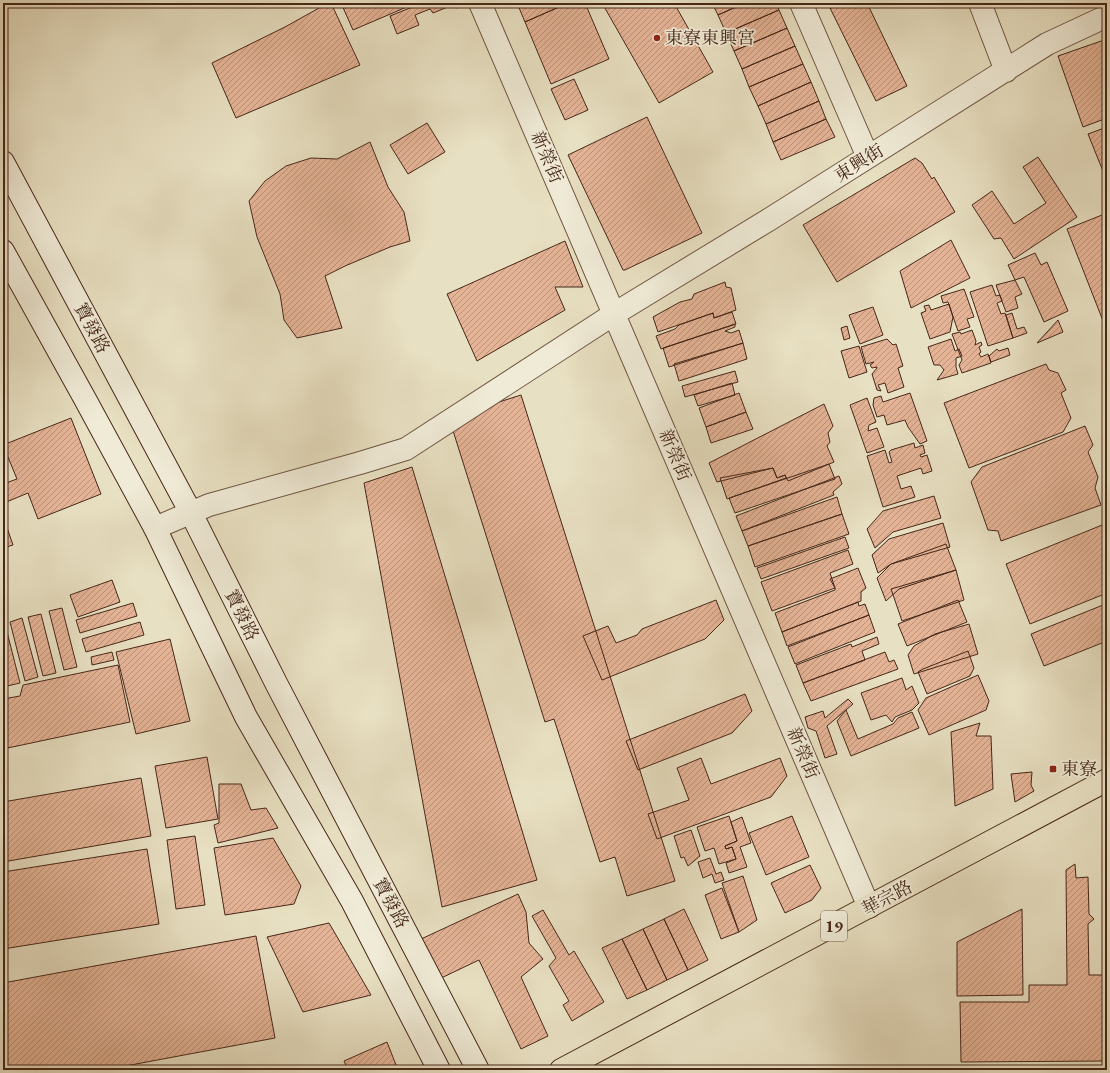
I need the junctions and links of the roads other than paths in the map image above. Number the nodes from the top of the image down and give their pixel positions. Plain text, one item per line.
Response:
1 (480, 3) edge
2 (801, 3) edge
3 (980, 3) edge
4 (1107, 16) edge
5 (1006, 71) junction
6 (868, 157) junction
7 (3, 162) edge
8 (3, 251) edge
9 (614, 314) junction
10 (191, 513) junction
11 (155, 528) junction
12 (1107, 780) edge
13 (869, 907) junction
14 (439, 1070) edge
15 (478, 1070) edge
16 (561, 1070) edge

1 - 9 street, 新榮街
2 - 6 street
3 - 5 street
4 - 5 street, 東興街
5 - 6 street, 東興街
6 - 9 street, 東興街
7 - 10 street, 寶發路
8 - 11 street, 寶發路
9 - 10 street, 東興街
9 - 13 street, 新榮街
10 - 11 street, 東興街
10 - 15 street, 寶發路
11 - 14 street, 寶發路
12 - 13 main road, 華宗路 / 19
13 - 16 main road, 華宗路 / 19

